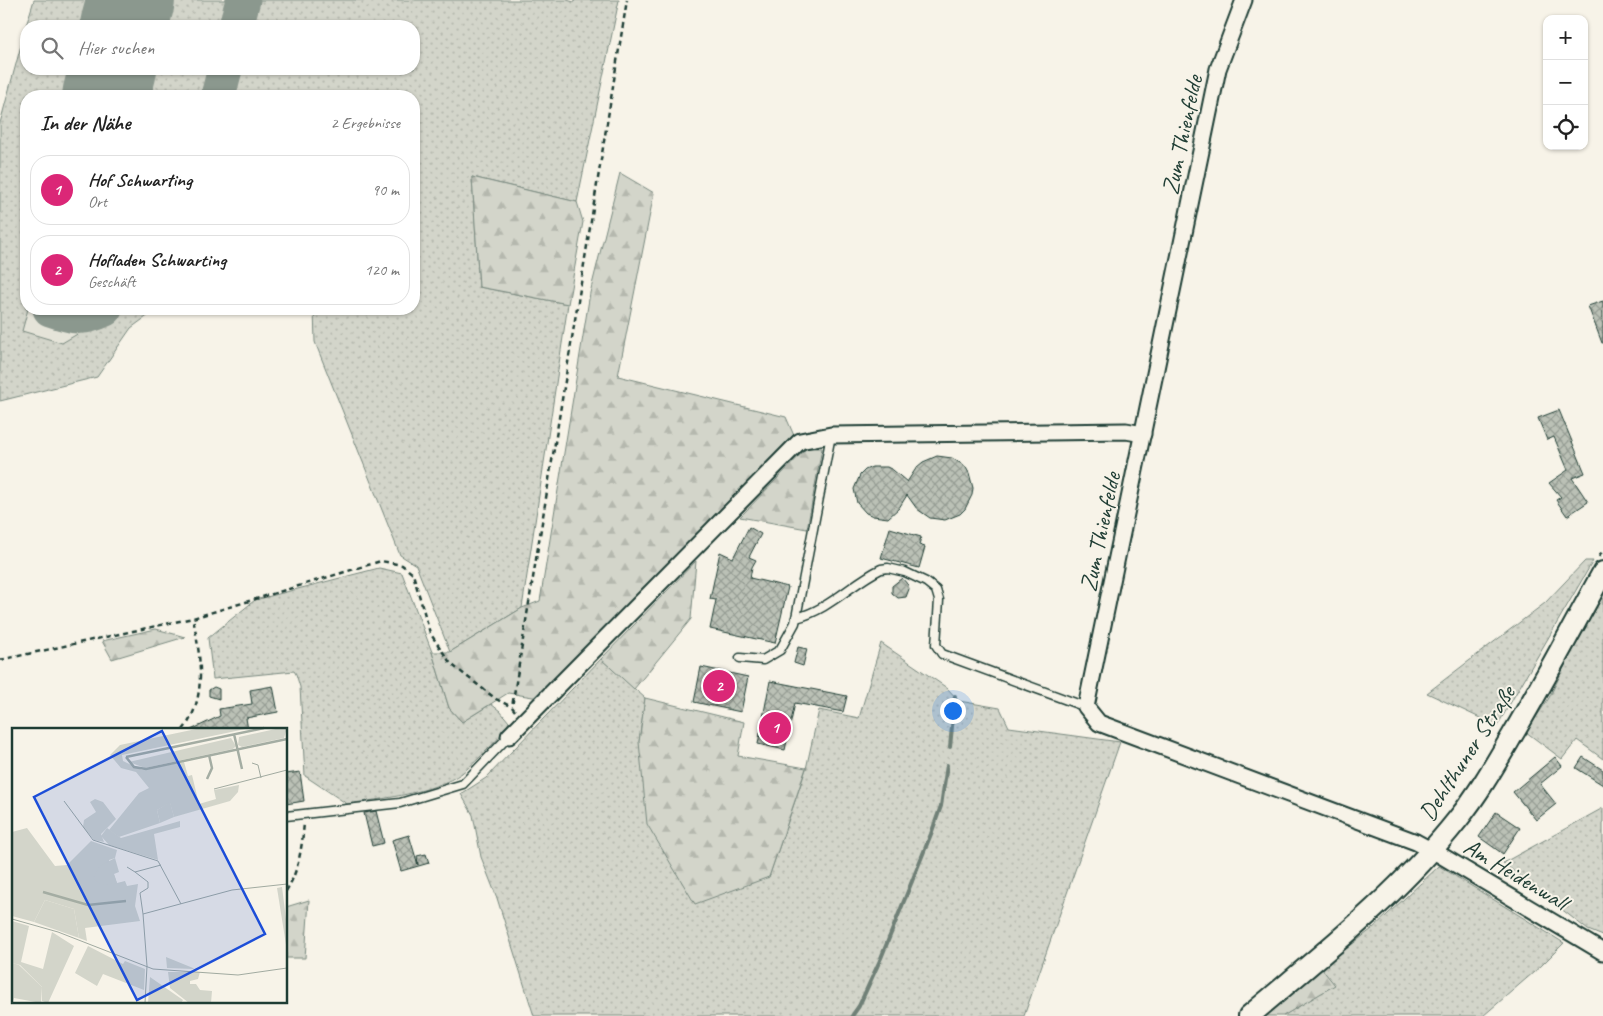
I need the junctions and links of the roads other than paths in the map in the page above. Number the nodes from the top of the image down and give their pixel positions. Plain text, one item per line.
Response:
1 (1244, 0) edge
2 (1143, 434) junction
3 (832, 435) junction
4 (1603, 572) edge
5 (796, 618) junction
6 (740, 658) dead end
7 (1086, 707) junction
8 (509, 736) joint
9 (288, 816) edge
10 (1432, 850) junction
11 (1603, 952) edge
12 (1249, 1016) edge

1 - 2 street, Zum Thienfelde
2 - 3 street
2 - 7 street, Zum Thienfelde
3 - 5 lane
3 - 8 street
4 - 10 street, Dehlthuner Straße
5 - 6 lane
5 - 7 lane
7 - 10 street
8 - 9 lane
10 - 11 street, Am Heidenwall
10 - 12 street, Dehlthuner Straße

